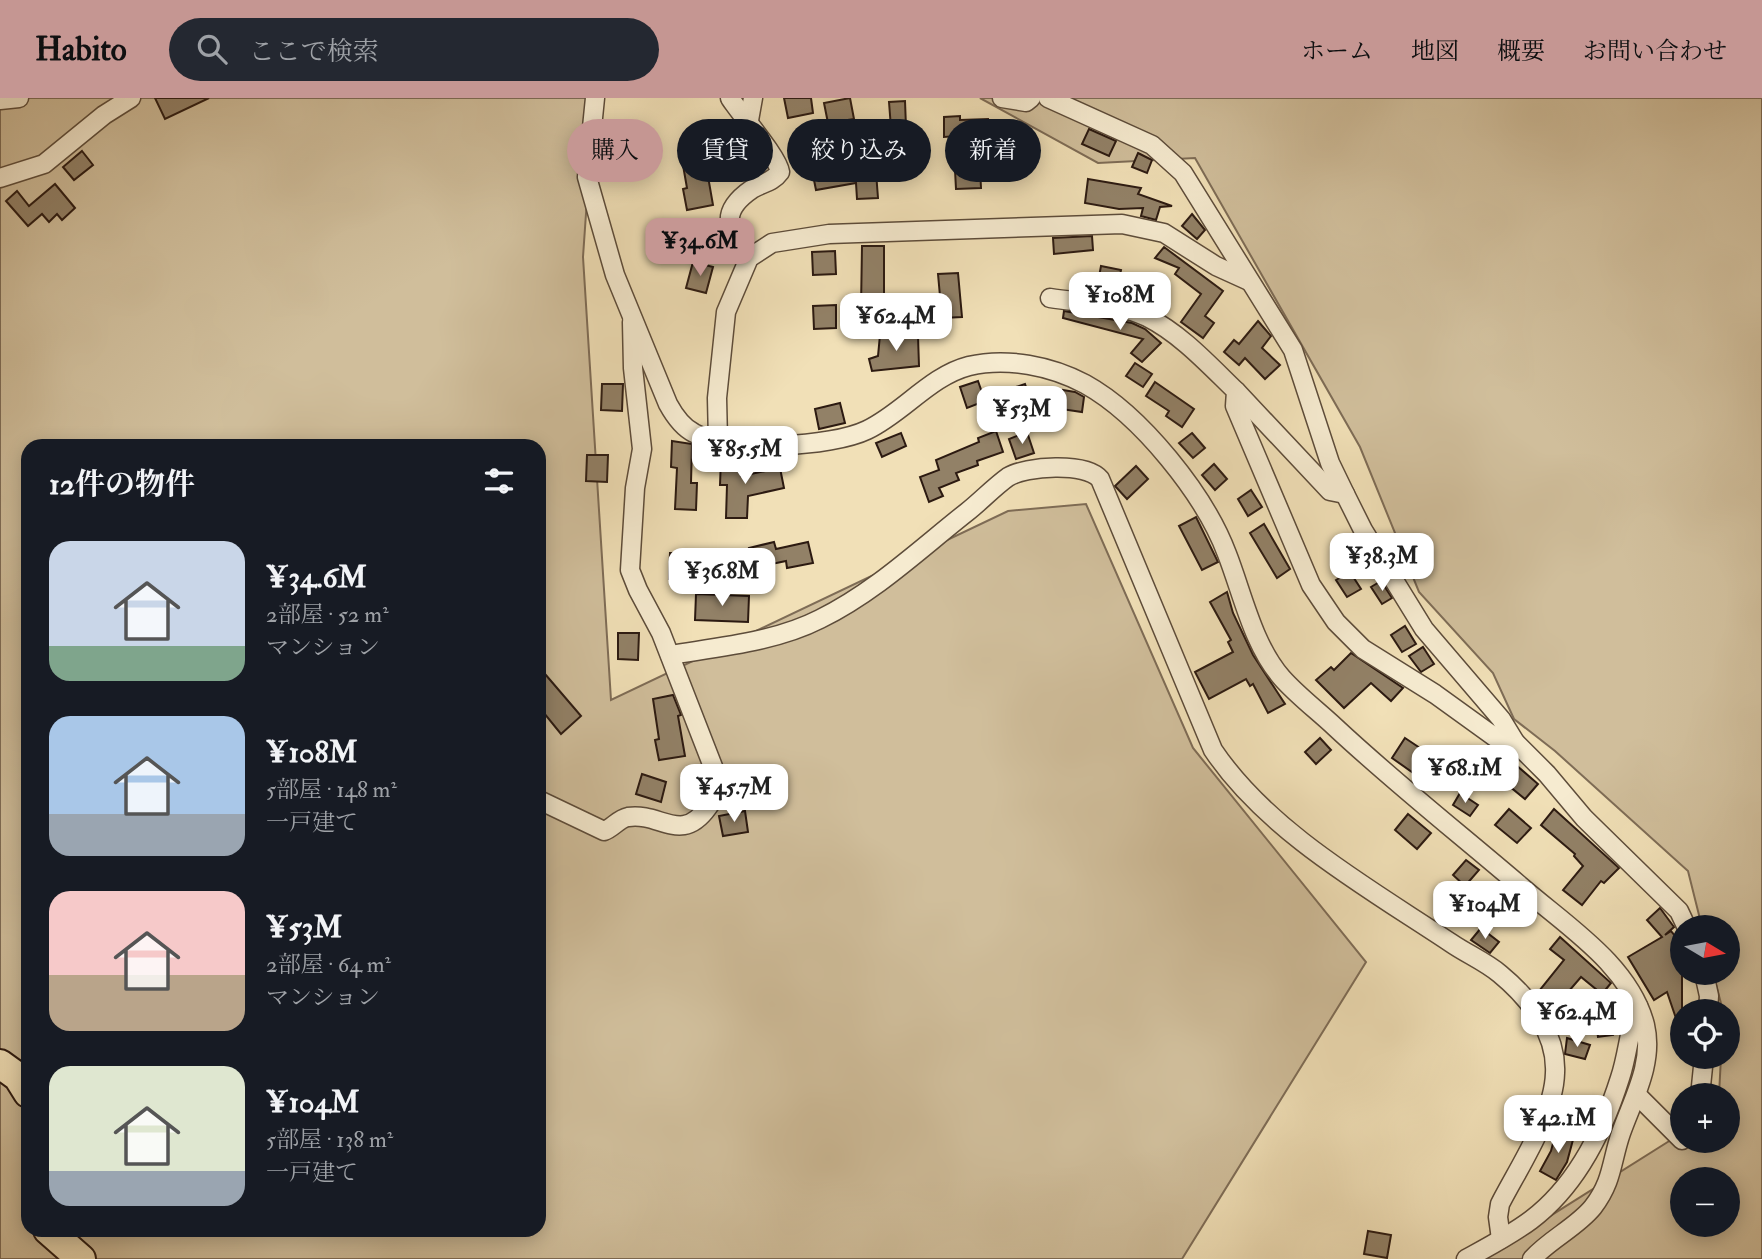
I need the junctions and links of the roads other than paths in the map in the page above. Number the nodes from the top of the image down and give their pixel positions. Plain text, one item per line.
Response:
1 (19, 98) edge
2 (131, 98) edge
3 (595, 98) edge
4 (730, 98) edge
5 (753, 98) edge
6 (1002, 98) edge
7 (1031, 98) edge
8 (1048, 98) edge
9 (0, 100) edge
10 (744, 119) edge
11 (749, 119) edge
12 (773, 155) edge
13 (0, 178) edge
14 (773, 179) edge
15 (768, 182) edge
16 (749, 258) junction
17 (1249, 281) junction
18 (1050, 298) dead end
19 (632, 315) junction
20 (1236, 390) junction
21 (718, 441) junction
22 (1345, 494) junction
23 (670, 655) junction
24 (1515, 742) junction
25 (546, 804) edge
26 (1681, 915) edge
27 (1638, 1006) junction
28 (0, 1064) edge
29 (21, 1082) edge
30 (1637, 1096) junction
31 (1670, 1127) edge
32 (56, 1237) edge
33 (1501, 1239) junction
34 (81, 1259) edge
35 (1466, 1259) edge
36 (1532, 1259) edge

1 - 9 street
2 - 13 street
3 - 19 street
4 - 10 street
5 - 11 street
6 - 7 street
8 - 17 street
12 - 14 street
15 - 16 street
16 - 17 street
16 - 21 street
17 - 22 street
18 - 20 street
19 - 21 street
19 - 23 street
20 - 22 street
20 - 24 street
21 - 27 street
22 - 24 street
23 - 25 street
23 - 33 street
24 - 26 street
27 - 30 street
27 - 33 street
28 - 29 main road
30 - 31 street
30 - 36 street
32 - 34 main road
33 - 35 street

